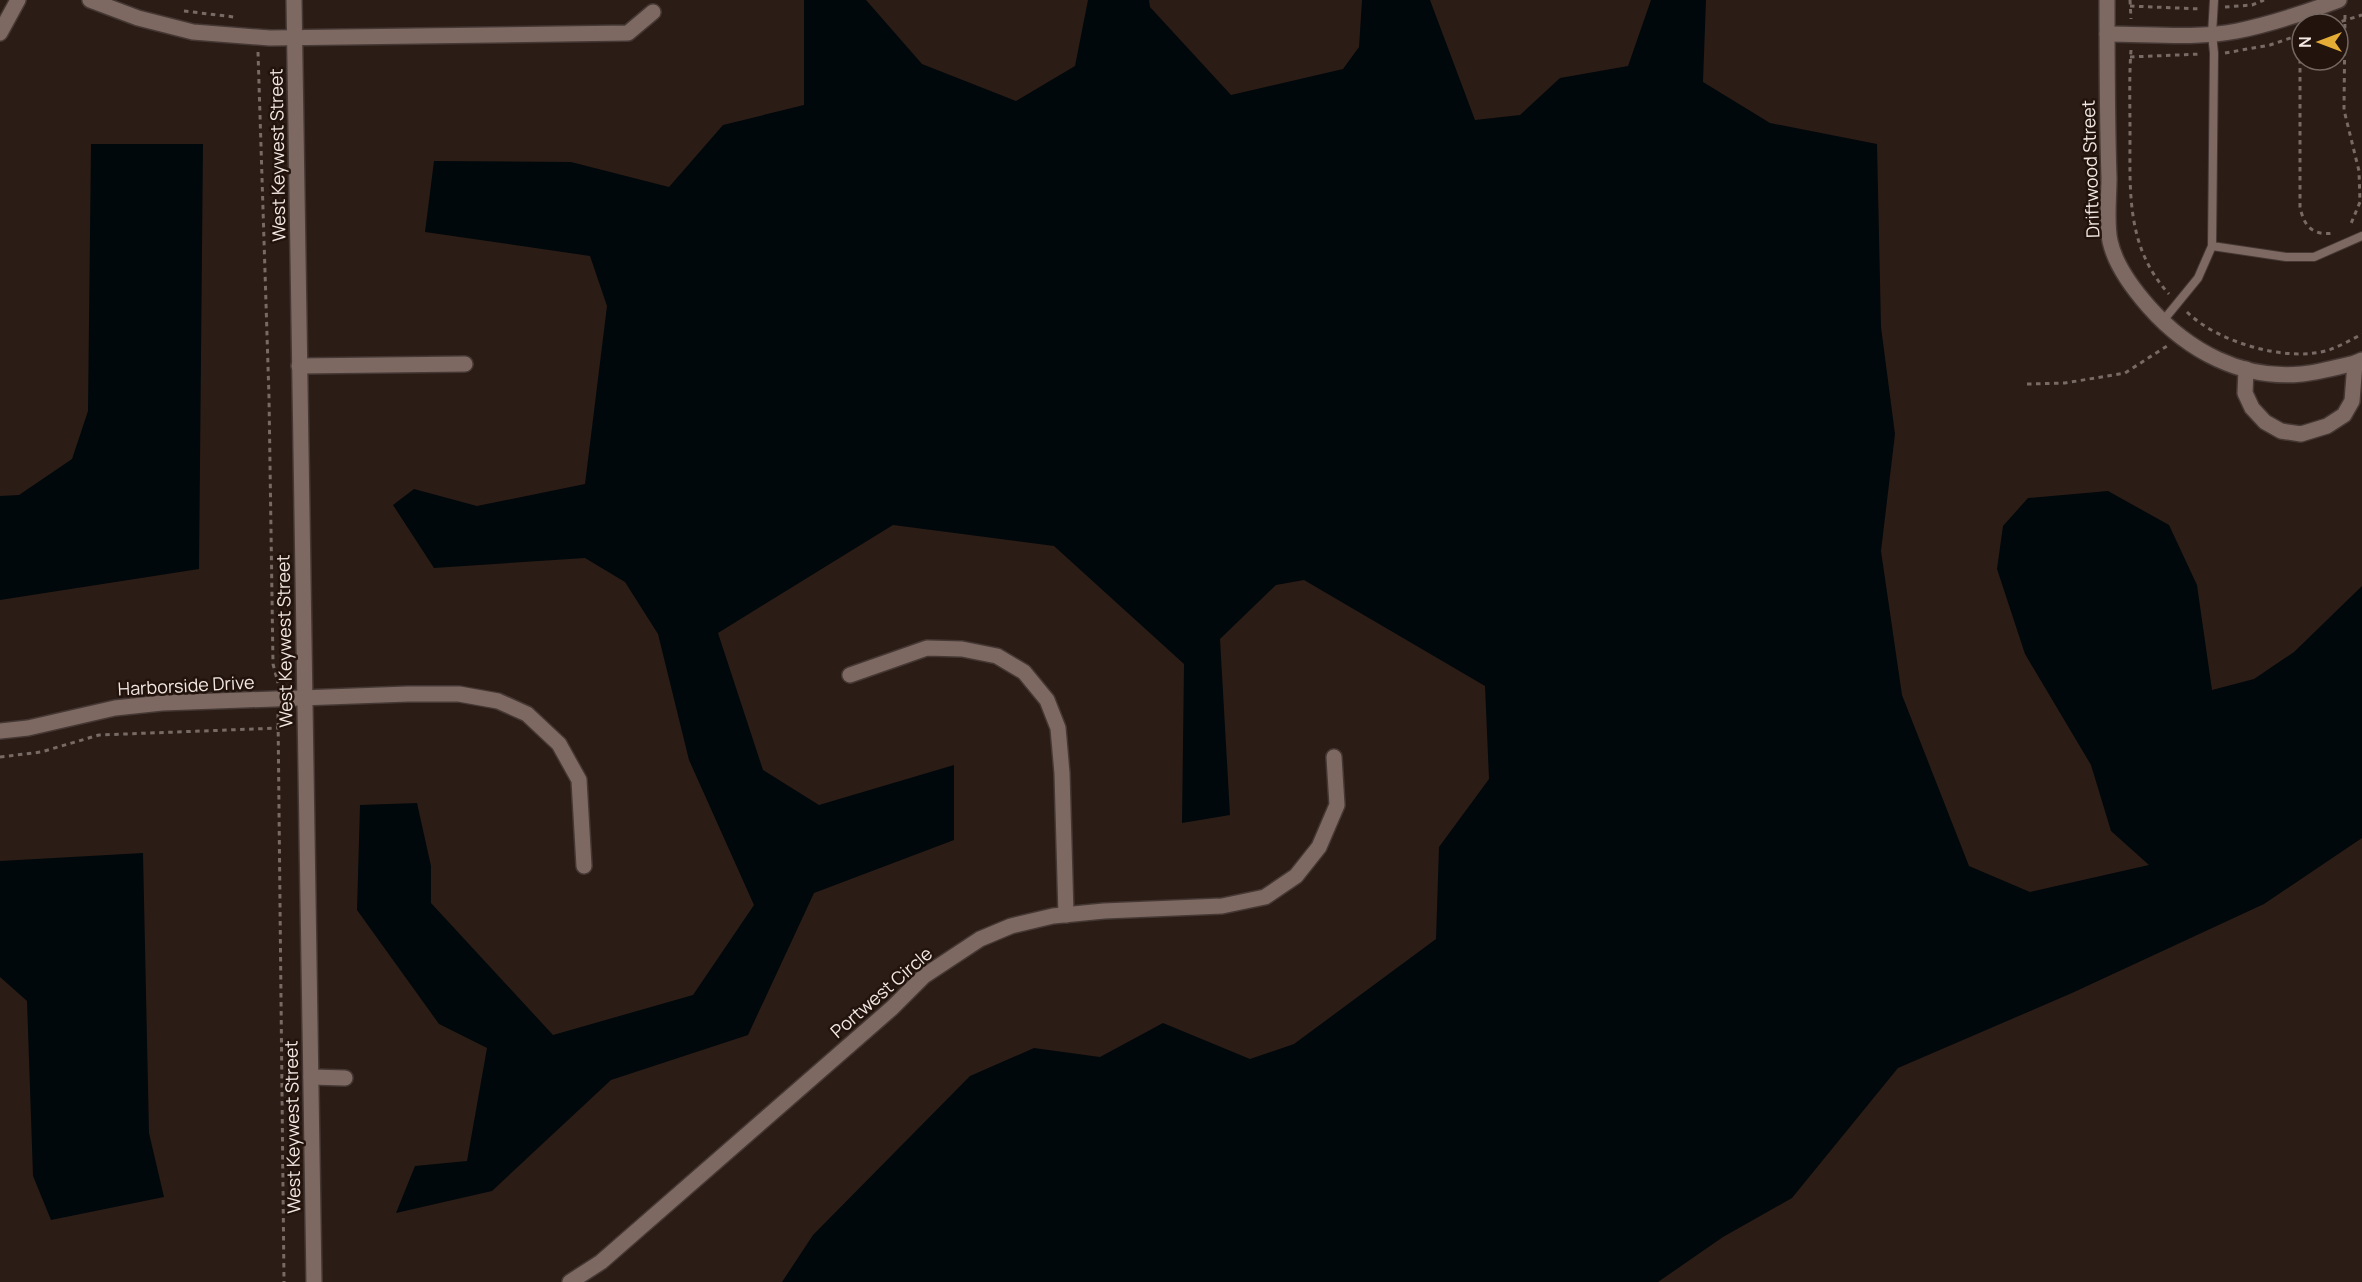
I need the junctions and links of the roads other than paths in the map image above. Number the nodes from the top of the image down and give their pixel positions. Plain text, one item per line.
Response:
1 (18, 0) edge
2 (90, 0) edge
3 (294, 0) edge
4 (2108, 0) edge
5 (2214, 4) edge
6 (2342, 5) edge
7 (653, 12) dead end
8 (0, 33) edge
9 (2107, 34) junction
10 (2212, 34) junction
11 (294, 38) junction
12 (2362, 236) edge
13 (2212, 246) junction
14 (2162, 322) junction
15 (2359, 362) edge
16 (465, 364) dead end
17 (299, 366) junction
18 (2246, 369) junction
19 (850, 675) dead end
20 (304, 699) junction
21 (0, 731) edge
22 (1334, 756) dead end
23 (584, 866) dead end
24 (1066, 915) junction
25 (311, 1077) junction
26 (345, 1078) dead end
27 (314, 1282) edge
28 (570, 1282) edge

1 - 8 street
2 - 11 street
3 - 11 street, West Keywest Street
4 - 9 street, Driftwood Street
5 - 10 lane
6 - 10 street
7 - 11 street
9 - 10 street
9 - 14 street, Driftwood Street
10 - 13 lane
11 - 17 street, West Keywest Street
12 - 13 lane
13 - 14 lane
14 - 18 street, Driftwood Street
15 - 18 street, Driftwood Street
15 - 18 street
16 - 17 street
17 - 20 street, West Keywest Street
19 - 24 street
20 - 21 street, Harborside Drive
20 - 23 street, Harborside Drive
20 - 25 street, West Keywest Street
22 - 24 street, Portwest Circle
24 - 28 street, Portwest Circle
25 - 26 street
25 - 27 street, West Keywest Street

